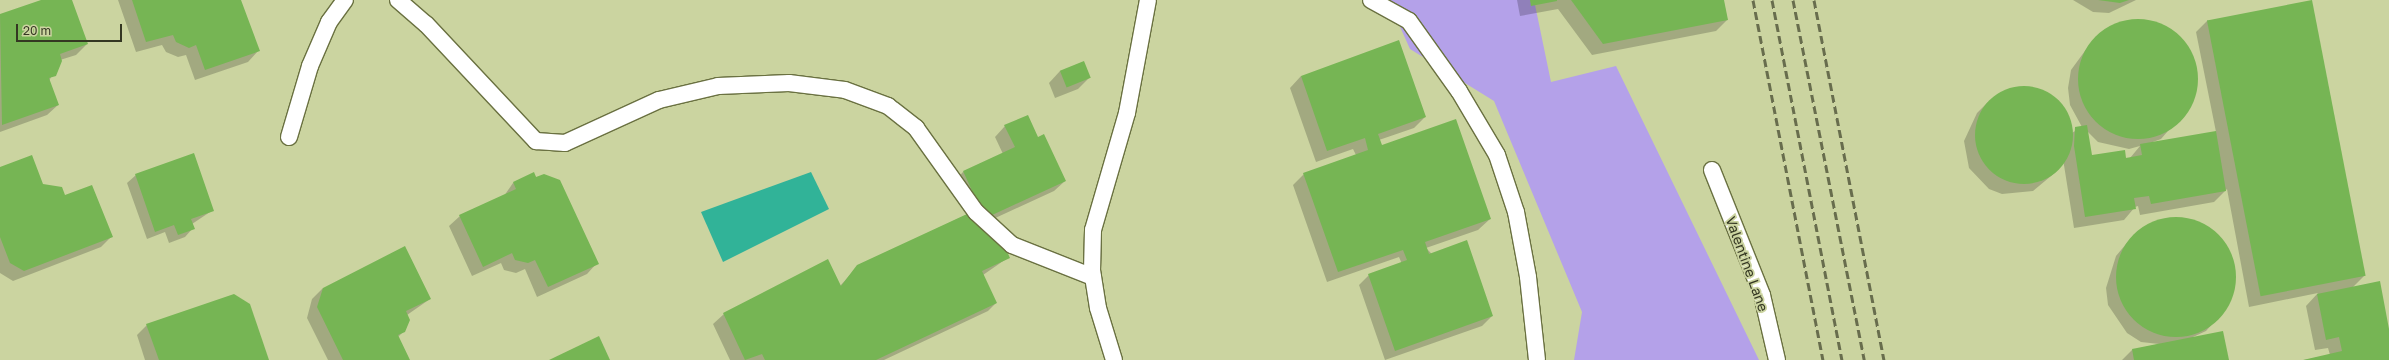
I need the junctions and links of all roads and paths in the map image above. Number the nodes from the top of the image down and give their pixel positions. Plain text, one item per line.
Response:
1 (345, 0) edge
2 (398, 0) edge
3 (1148, 0) edge
4 (1371, 0) edge
5 (289, 137) dead end
6 (1712, 170) dead end
7 (1093, 276) junction
8 (1114, 360) edge
9 (1537, 360) edge
10 (1777, 360) edge

1 - 5 lane
2 - 7 lane
3 - 7 lane
4 - 9 lane
6 - 10 lane, Valentine Lane
7 - 8 lane

